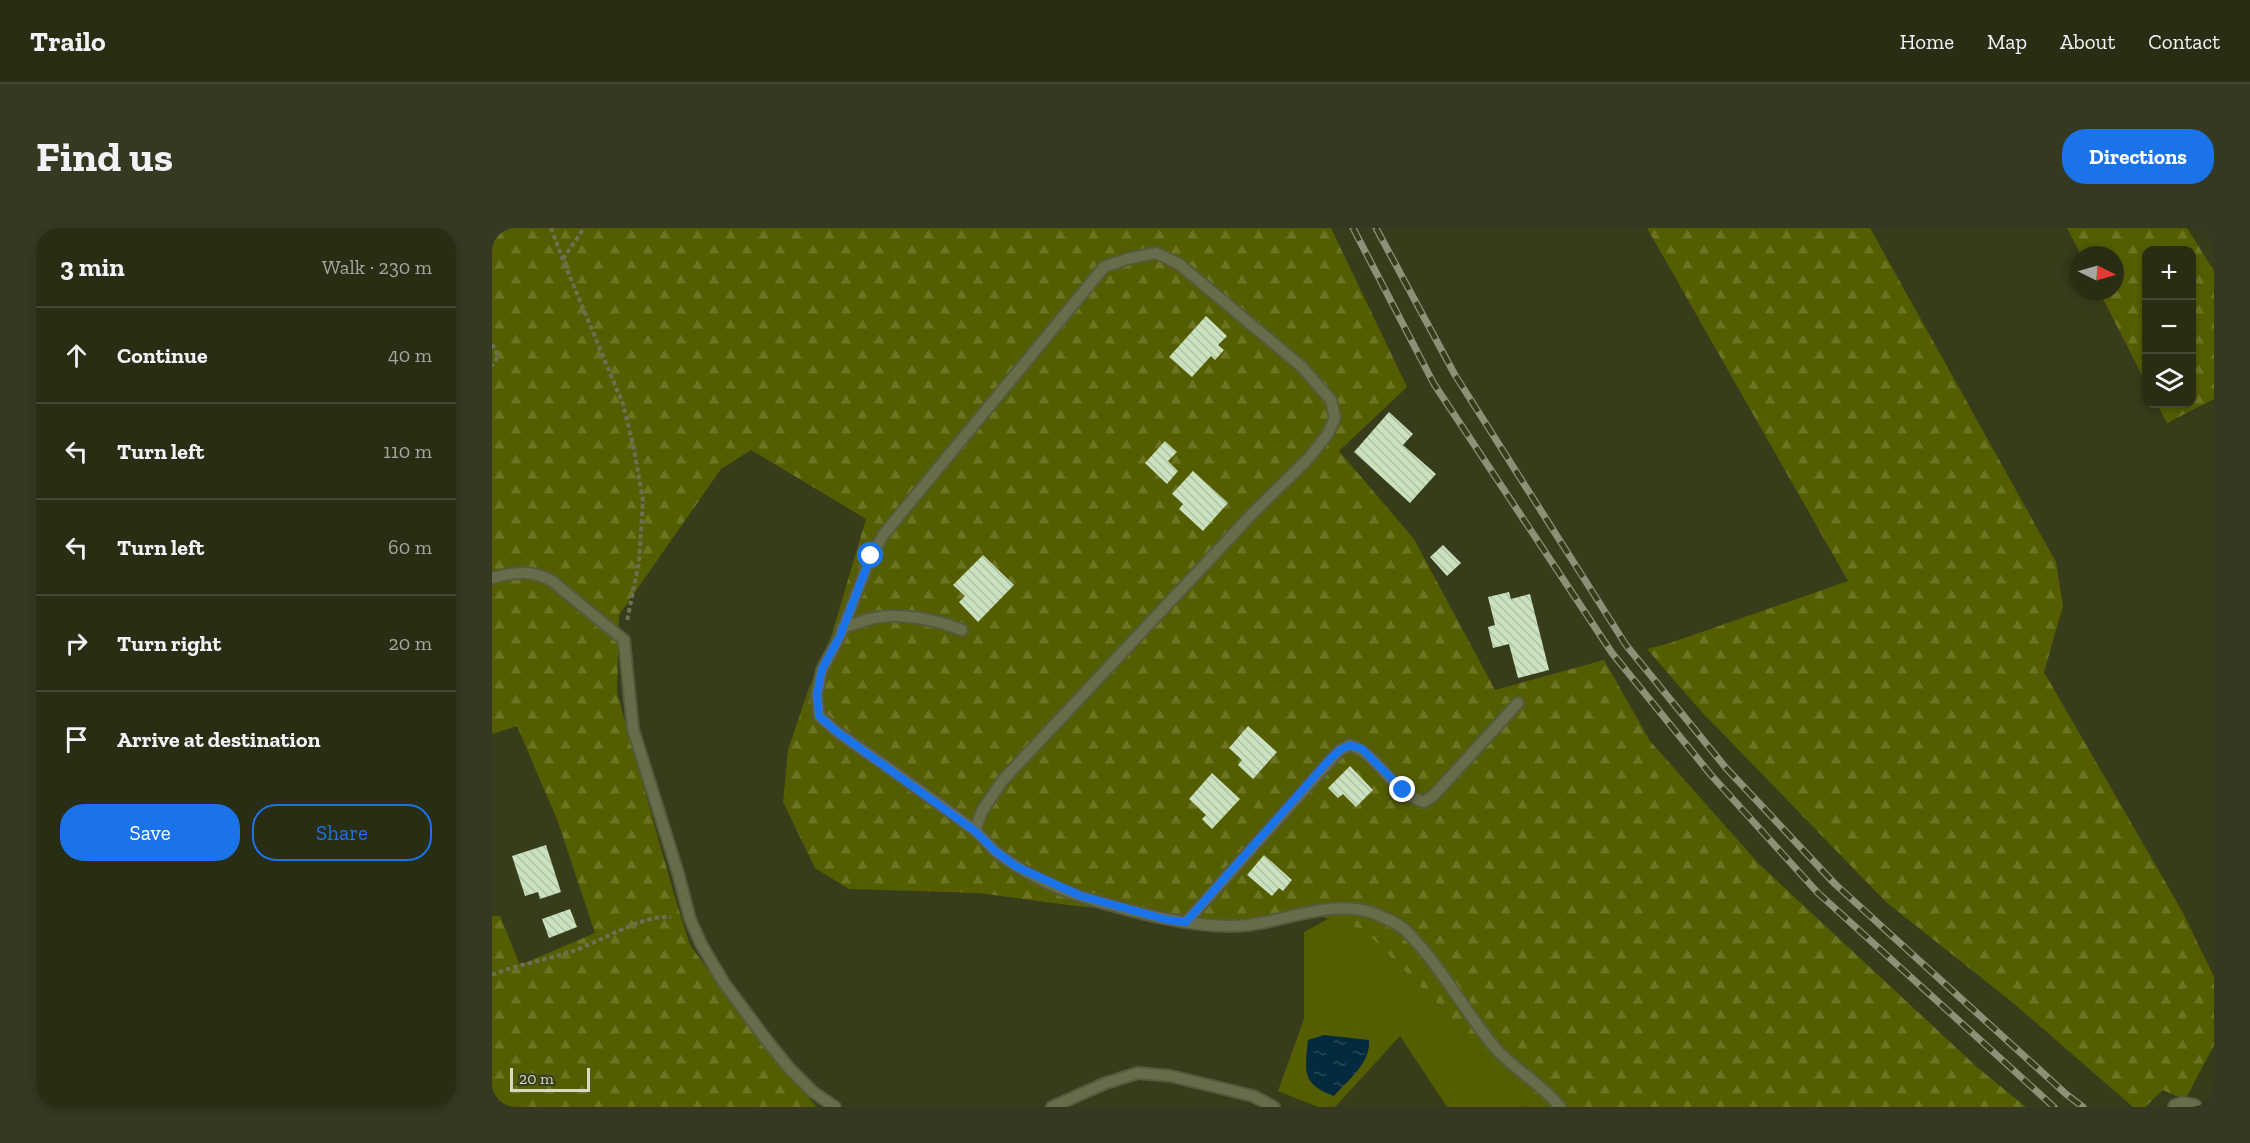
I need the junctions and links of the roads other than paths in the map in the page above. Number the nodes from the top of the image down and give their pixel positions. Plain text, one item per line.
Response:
1 (492, 578) edge
2 (842, 628) junction
3 (962, 630) dead end
4 (1518, 703) dead end
5 (975, 831) junction
6 (1186, 922) junction
7 (835, 1107) edge
8 (1052, 1107) edge
9 (1274, 1107) edge
10 (1560, 1107) edge
11 (2176, 1107) edge
12 (2194, 1107) edge

1 - 7 lane
2 - 3 lane
2 - 5 lane
2 - 5 lane
4 - 6 lane
5 - 6 lane
6 - 10 lane
8 - 9 lane
11 - 12 street

